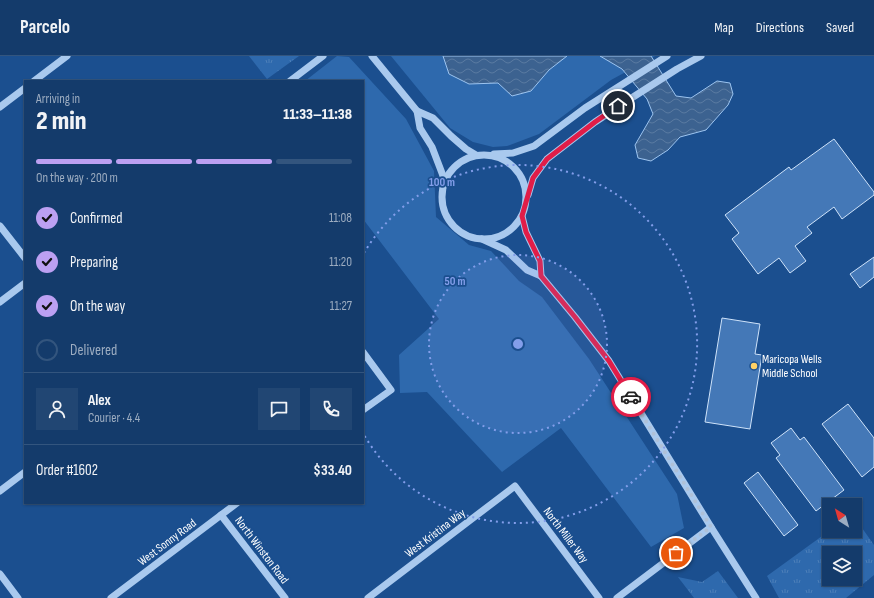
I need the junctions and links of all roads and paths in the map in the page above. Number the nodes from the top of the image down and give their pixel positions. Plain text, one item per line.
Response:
1 (67, 56) edge
2 (323, 56) edge
3 (372, 56) edge
4 (667, 56) edge
5 (701, 56) edge
6 (35, 80) edge
7 (291, 80) edge
8 (24, 89) edge
9 (0, 107) edge
10 (416, 111) junction
11 (486, 154) junction
12 (476, 155) junction
13 (445, 181) junction
14 (526, 199) junction
15 (522, 216) junction
16 (0, 226) edge
17 (482, 239) junction
18 (24, 257) edge
19 (541, 276) junction
20 (24, 283) edge
21 (0, 302) edge
22 (364, 353) edge
23 (364, 409) edge
24 (24, 473) edge
25 (515, 486) joint
26 (0, 491) edge
27 (236, 504) edge
28 (221, 515) junction
29 (711, 527) junction
30 (0, 574) edge
31 (18, 598) edge
32 (111, 598) edge
33 (285, 598) edge
34 (368, 598) edge
35 (599, 598) edge
36 (617, 598) edge
37 (756, 598) edge

1 - 6 street
2 - 7 street
3 - 10 street
4 - 11 street
5 - 14 street
8 - 9 street
10 - 12 street
10 - 13 street
11 - 12 street
11 - 14 street
12 - 13 street
13 - 17 street
14 - 15 street
15 - 17 street
15 - 19 street
16 - 18 street
17 - 19 street
19 - 29 street
20 - 21 street
22 - 23 street
24 - 26 street
25 - 34 street, West Kristina Way
25 - 35 street, North Miller Way
27 - 28 street, West Sonny Road
28 - 32 street, West Sonny Road
28 - 33 street, North Winston Road
29 - 36 street
29 - 37 street
30 - 31 street

